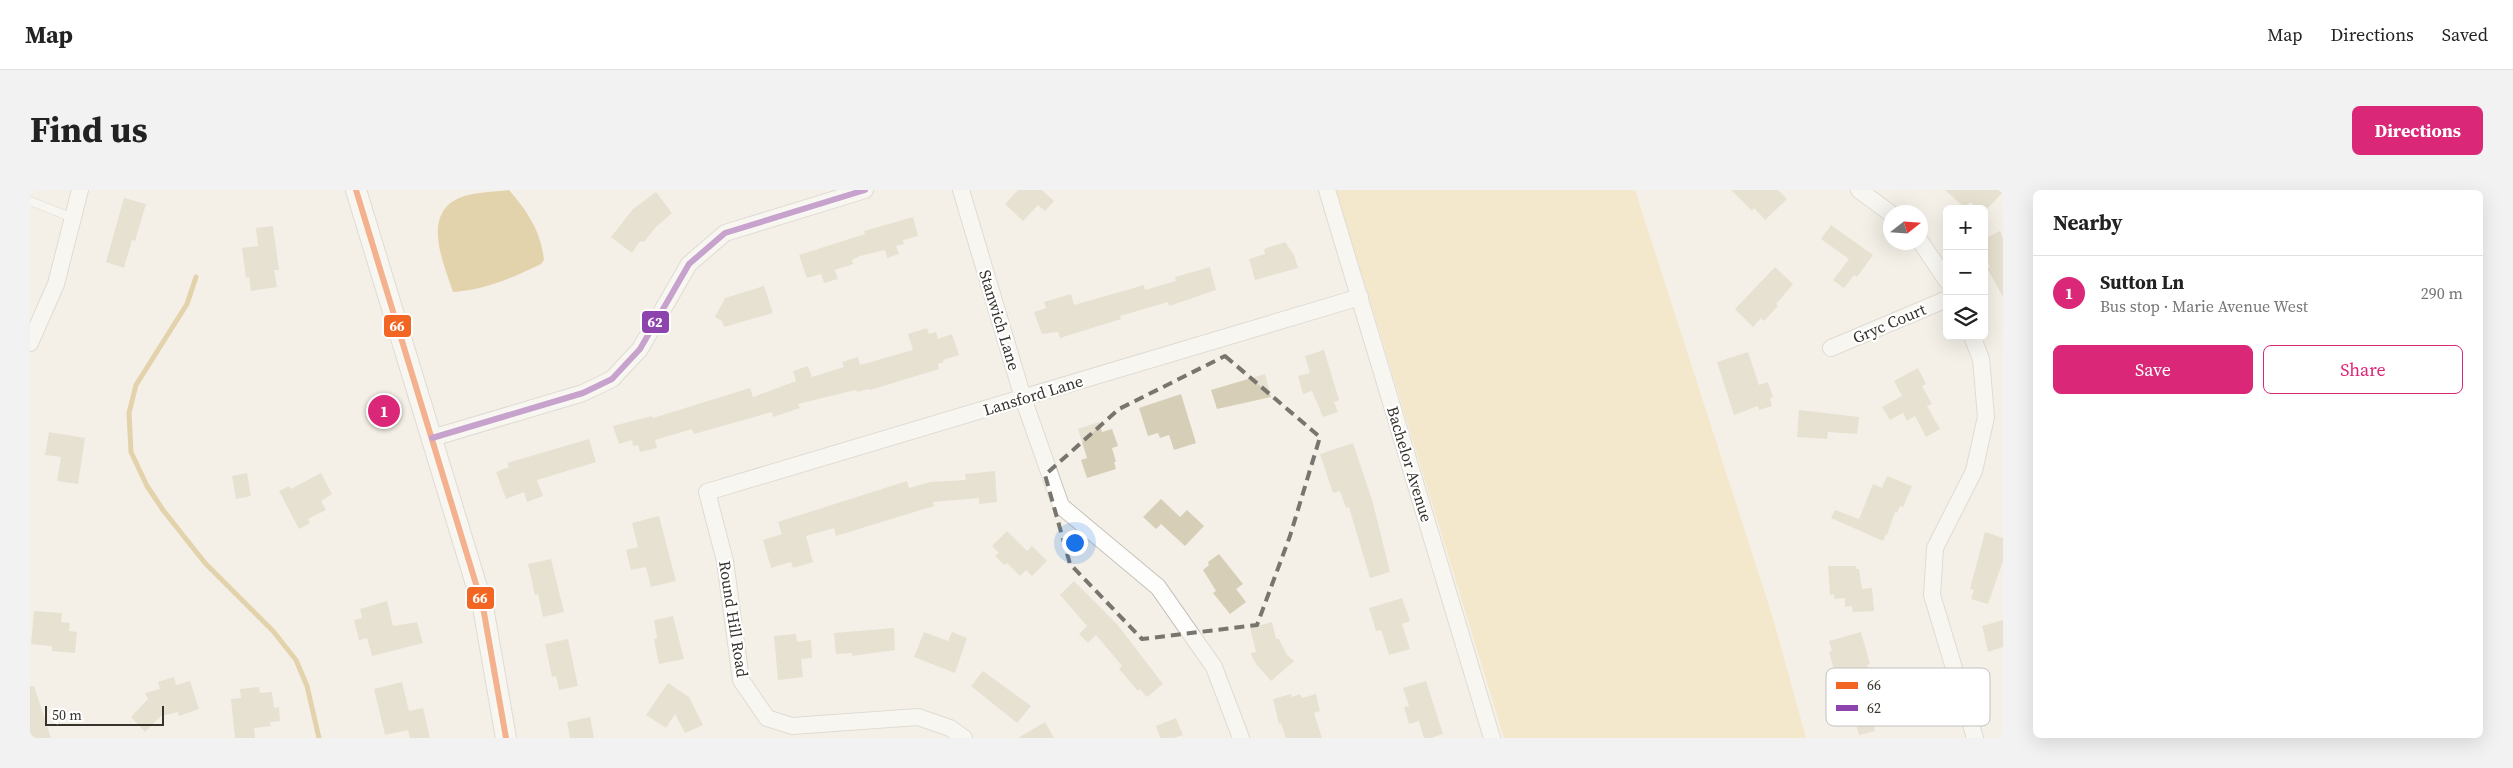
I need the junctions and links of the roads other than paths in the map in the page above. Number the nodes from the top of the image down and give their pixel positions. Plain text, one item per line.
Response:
1 (80, 190) edge
2 (356, 190) edge
3 (865, 190) edge
4 (961, 190) edge
5 (1327, 190) edge
6 (1859, 190) edge
7 (30, 201) edge
8 (1883, 208) edge
9 (73, 218) junction
10 (1927, 250) edge
11 (1943, 274) edge
12 (1360, 297) junction
13 (1943, 301) edge
14 (1974, 340) edge
15 (30, 343) edge
16 (1831, 348) dead end
17 (1023, 398) junction
18 (432, 438) junction
19 (707, 492) joint
20 (1954, 668) edge
21 (1971, 726) edge
22 (506, 738) edge
23 (964, 738) edge
24 (1241, 738) edge
25 (1492, 738) edge
26 (1975, 738) edge

1 - 9 street
2 - 18 street
3 - 18 street
4 - 17 street, Stanwich Lane
5 - 12 street, Bachelor Avenue
6 - 8 street
7 - 9 lane
9 - 15 street
10 - 11 street
12 - 17 street, Lansford Lane
12 - 25 street, Bachelor Avenue
13 - 16 street, Gryc Court
14 - 20 street
17 - 19 street, Lansford Lane
17 - 24 street, Stanwich Lane
18 - 22 street
19 - 23 street, Round Hill Road
21 - 26 street

